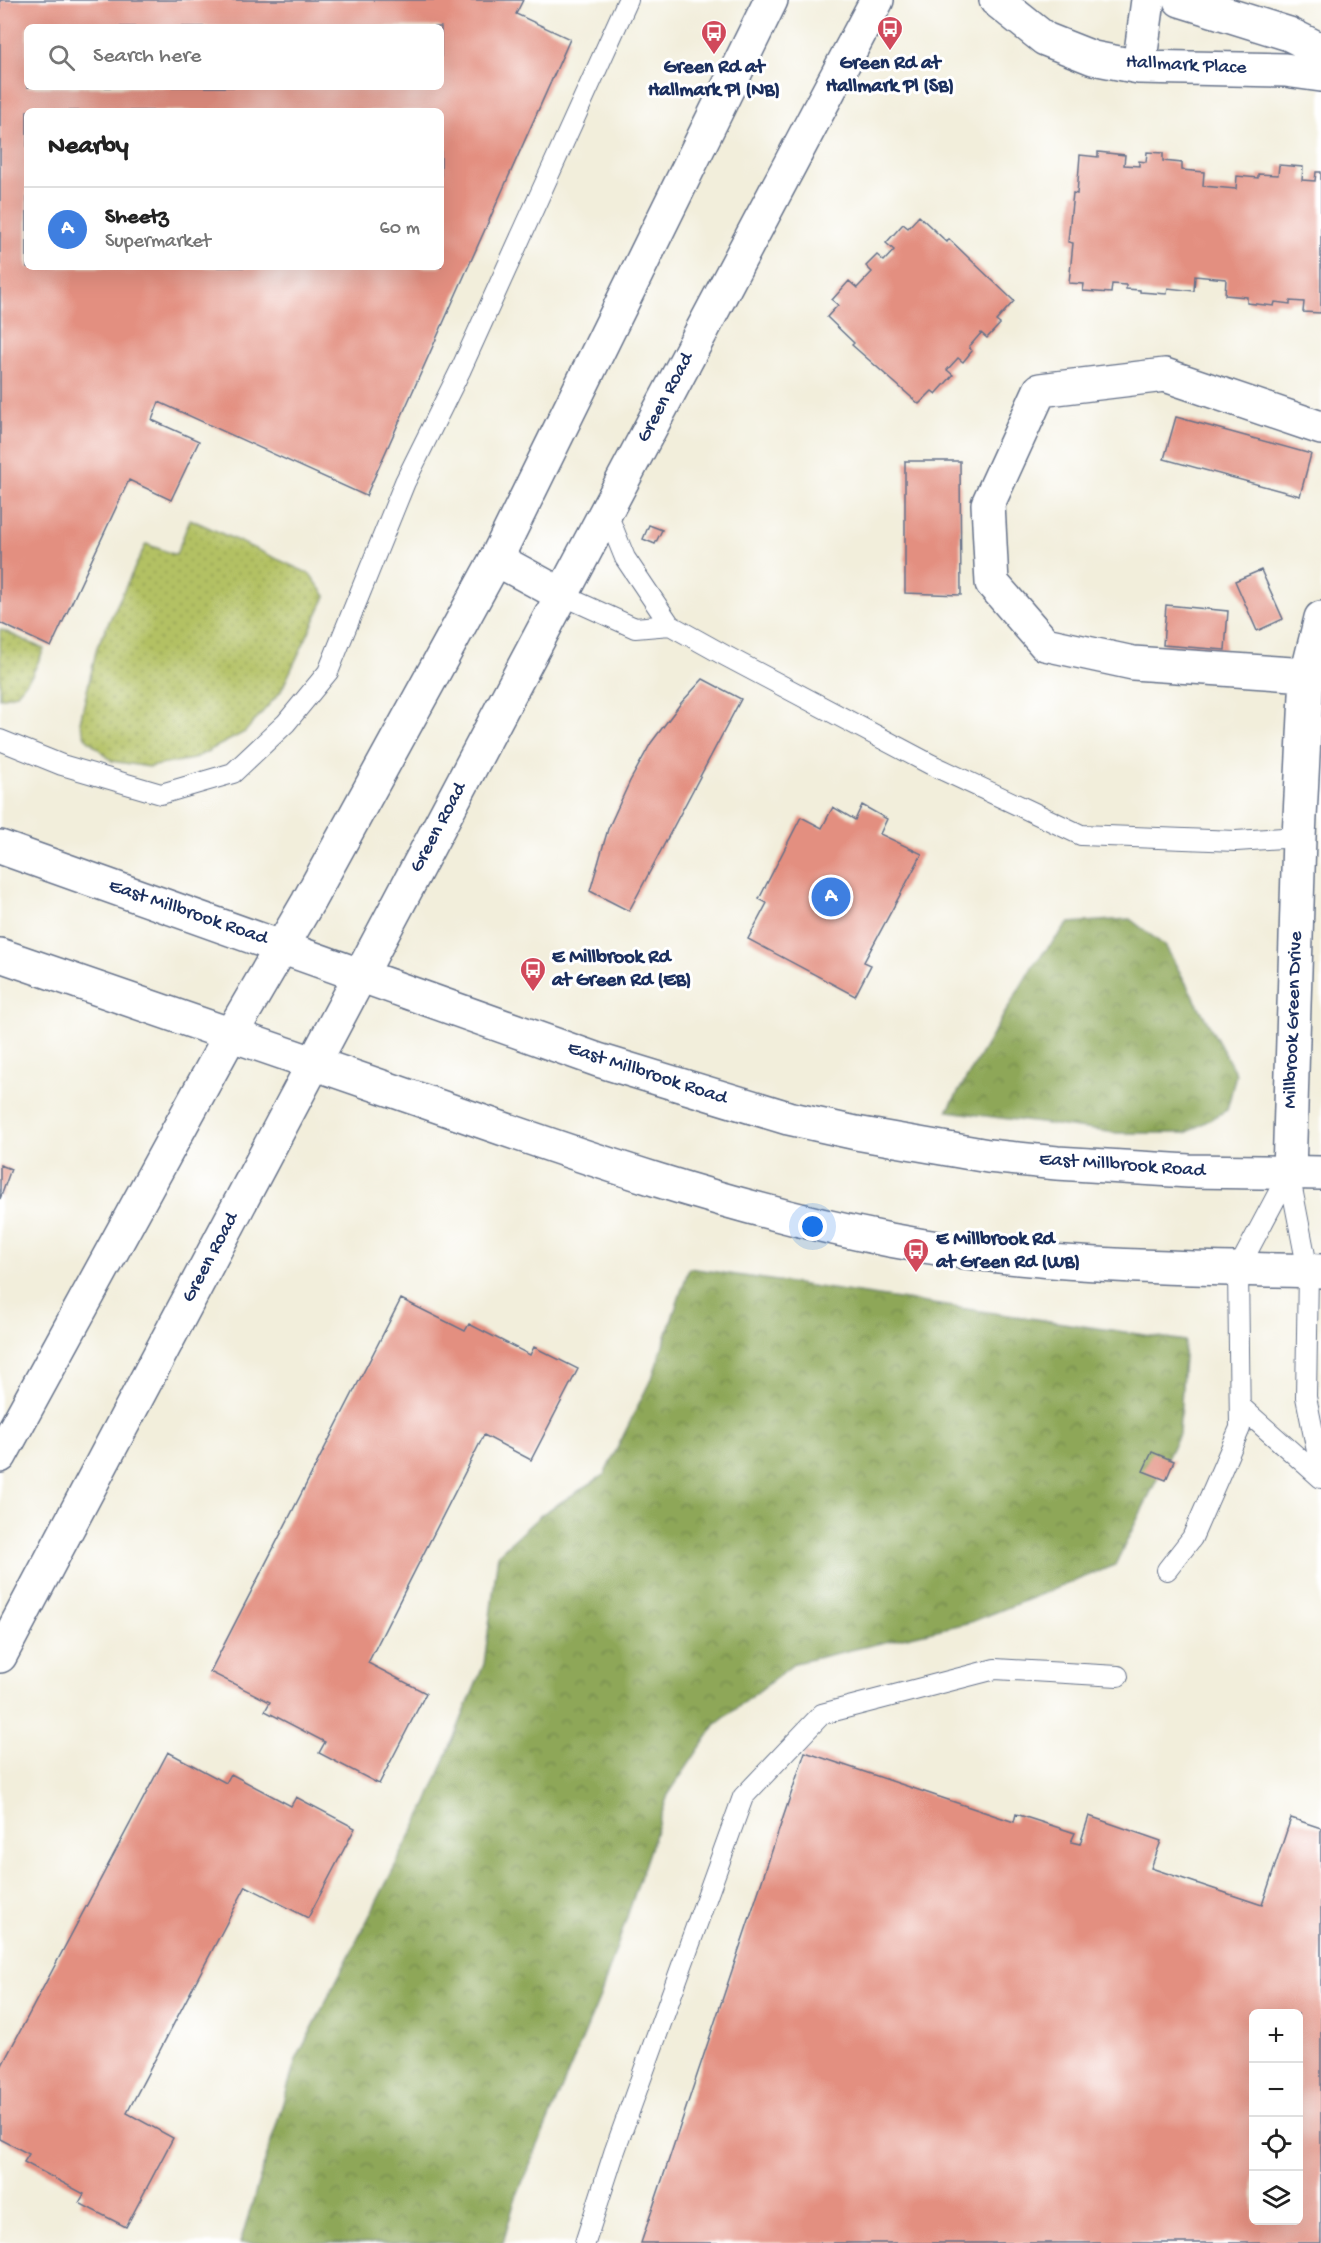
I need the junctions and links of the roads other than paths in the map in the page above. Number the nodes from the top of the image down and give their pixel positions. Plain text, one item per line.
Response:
1 (628, 0) edge
2 (771, 0) edge
3 (877, 0) edge
4 (996, 0) edge
5 (1148, 0) edge
6 (1180, 0) edge
7 (1321, 50) edge
8 (1139, 67) junction
9 (1321, 75) edge
10 (1321, 428) edge
11 (606, 511) junction
12 (496, 559) junction
13 (562, 595) junction
14 (1321, 618) edge
15 (670, 625) junction
16 (1307, 675) junction
17 (0, 740) edge
18 (1299, 837) junction
19 (0, 847) edge
20 (283, 946) junction
21 (0, 955) edge
22 (360, 975) junction
23 (231, 1034) junction
24 (315, 1064) junction
25 (1305, 1173) edge
26 (1238, 1269) junction
27 (1314, 1271) edge
28 (1240, 1406) junction
29 (8, 1422) edge
30 (0, 1456) edge
31 (1321, 1471) edge
32 (1321, 1478) edge
33 (1167, 1570) dead end
34 (0, 1656) edge
35 (1118, 1676) dead end
36 (585, 2243) edge

1 - 17 lane
2 - 12 street
3 - 11 street, Green Road
4 - 8 street, Hallmark Place
5 - 8 street
6 - 7 street
8 - 9 street, Hallmark Place
10 - 16 street
11 - 13 street, Green Road
11 - 15 lane
12 - 13 street
12 - 20 street
13 - 15 lane
13 - 22 street, Green Road
14 - 16 street, Millbrook Green Drive
15 - 18 lane
16 - 18 street, Millbrook Green Drive
18 - 25 street, Millbrook Green Drive
19 - 20 street, East Millbrook Road
20 - 22 street, East Millbrook Road
20 - 23 street
21 - 23 street
22 - 24 street, Green Road
22 - 25 street, East Millbrook Road
23 - 24 street
23 - 29 street
24 - 26 street
24 - 34 street, Green Road
25 - 26 lane
25 - 27 lane
26 - 27 street
26 - 28 lane
27 - 31 lane
28 - 32 lane
28 - 33 lane
29 - 30 street
35 - 36 lane

